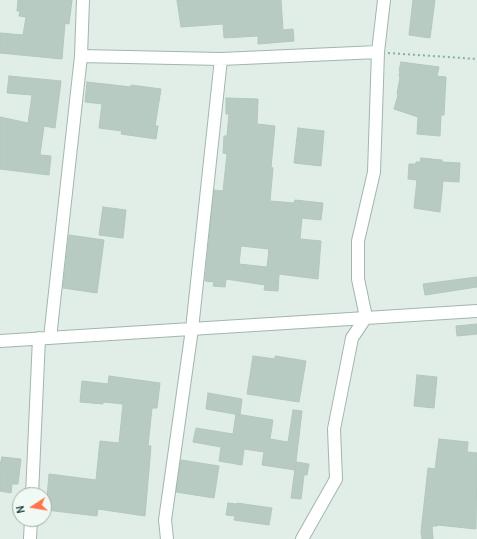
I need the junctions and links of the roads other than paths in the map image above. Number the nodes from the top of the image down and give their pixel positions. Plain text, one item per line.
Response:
1 (83, 0) edge
2 (384, 0) edge
3 (378, 52) junction
4 (81, 56) junction
5 (221, 59) junction
6 (477, 311) edge
7 (366, 317) junction
8 (192, 329) junction
9 (44, 338) junction
10 (0, 341) edge
11 (33, 487) edge
12 (31, 527) edge
13 (30, 539) edge
14 (167, 539) edge
15 (302, 539) edge

1 - 4 street
2 - 3 street
3 - 5 street
3 - 7 street
4 - 5 street
4 - 9 street
5 - 8 street
6 - 7 street
7 - 8 street
7 - 15 street
8 - 9 street
8 - 14 street
9 - 10 street
9 - 11 street
12 - 13 street

